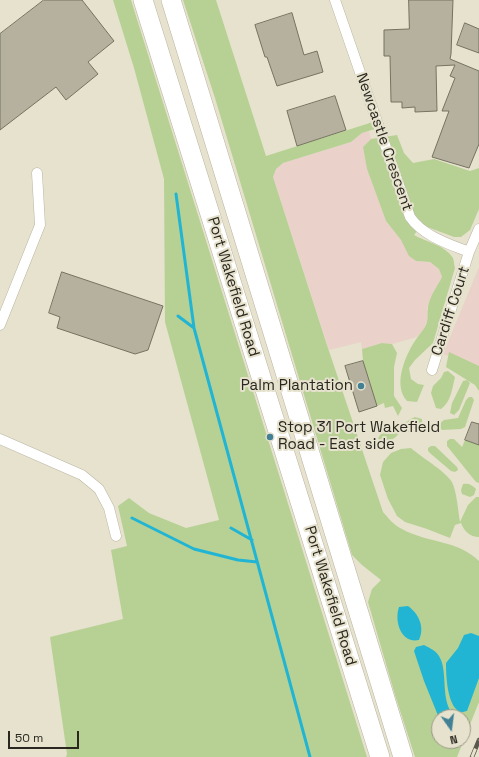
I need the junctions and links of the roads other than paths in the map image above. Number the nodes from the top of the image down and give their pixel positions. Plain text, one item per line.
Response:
1 (143, 0) edge
2 (171, 0) edge
3 (335, 0) edge
4 (37, 173) dead end
5 (479, 229) edge
6 (469, 252) junction
7 (0, 325) edge
8 (432, 370) dead end
9 (0, 439) edge
10 (116, 536) dead end
11 (380, 757) edge
12 (403, 757) edge

1 - 11 highway, Port Wakefield Road
2 - 12 highway, Port Wakefield Road
3 - 6 street, Newcastle Crescent
4 - 7 street
5 - 6 street, Cardiff Court
6 - 8 street, Cardiff Court
9 - 10 street

